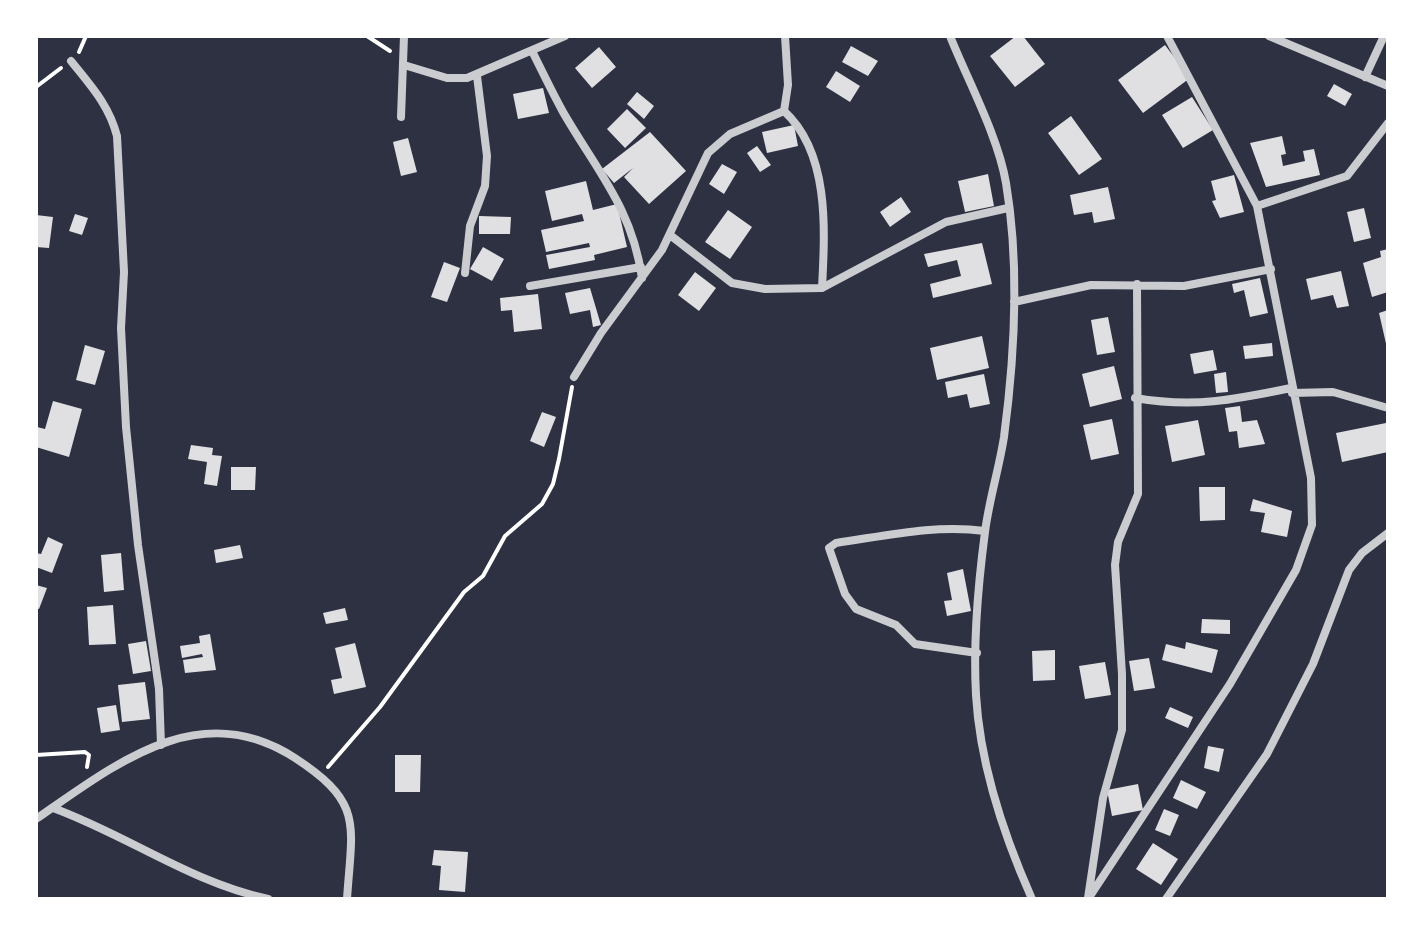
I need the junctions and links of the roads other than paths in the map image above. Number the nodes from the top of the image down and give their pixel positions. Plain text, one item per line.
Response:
1 (404, 36) edge
2 (565, 36) edge
3 (785, 36) edge
4 (950, 36) edge
5 (1167, 36) edge
6 (1269, 36) edge
7 (1384, 36) edge
8 (532, 51) junction
9 (71, 61) dead end
10 (404, 65) junction
11 (477, 76) junction
12 (1365, 77) junction
13 (1388, 86) edge
14 (784, 111) junction
15 (401, 117) dead end
16 (1388, 123) edge
17 (1257, 206) junction
18 (1008, 208) junction
19 (670, 235) junction
20 (641, 267) junction
21 (1271, 269) junction
22 (465, 273) dead end
23 (642, 278) junction
24 (1137, 284) junction
25 (530, 286) dead end
26 (822, 288) junction
27 (1014, 302) junction
28 (574, 377) road end
29 (1291, 390) junction
30 (1135, 398) junction
31 (1388, 408) edge
32 (985, 531) junction
33 (1388, 533) edge
34 (977, 653) junction
35 (161, 745) junction
36 (53, 808) junction
37 (36, 819) edge
38 (268, 899) edge
39 (347, 899) edge
40 (1032, 899) edge
41 (1088, 899) edge
42 (1166, 899) edge

1 - 10 street
2 - 8 street
3 - 14 street
4 - 18 street
5 - 17 street
6 - 12 street
7 - 12 street
8 - 11 street
8 - 20 street
9 - 35 street
10 - 11 street
10 - 15 street
11 - 22 street
12 - 13 street
14 - 19 street
14 - 26 street
16 - 17 street
17 - 21 street
18 - 26 street
18 - 27 street
19 - 23 street
19 - 26 street
20 - 23 street
20 - 25 street
21 - 24 street
21 - 29 street
23 - 28 street
24 - 27 street
24 - 30 street
27 - 32 street
29 - 30 street
29 - 31 street
29 - 41 street
30 - 41 street
32 - 34 street
32 - 34 street
33 - 42 street
34 - 40 street
35 - 36 street
35 - 39 street
36 - 37 street
36 - 38 street

